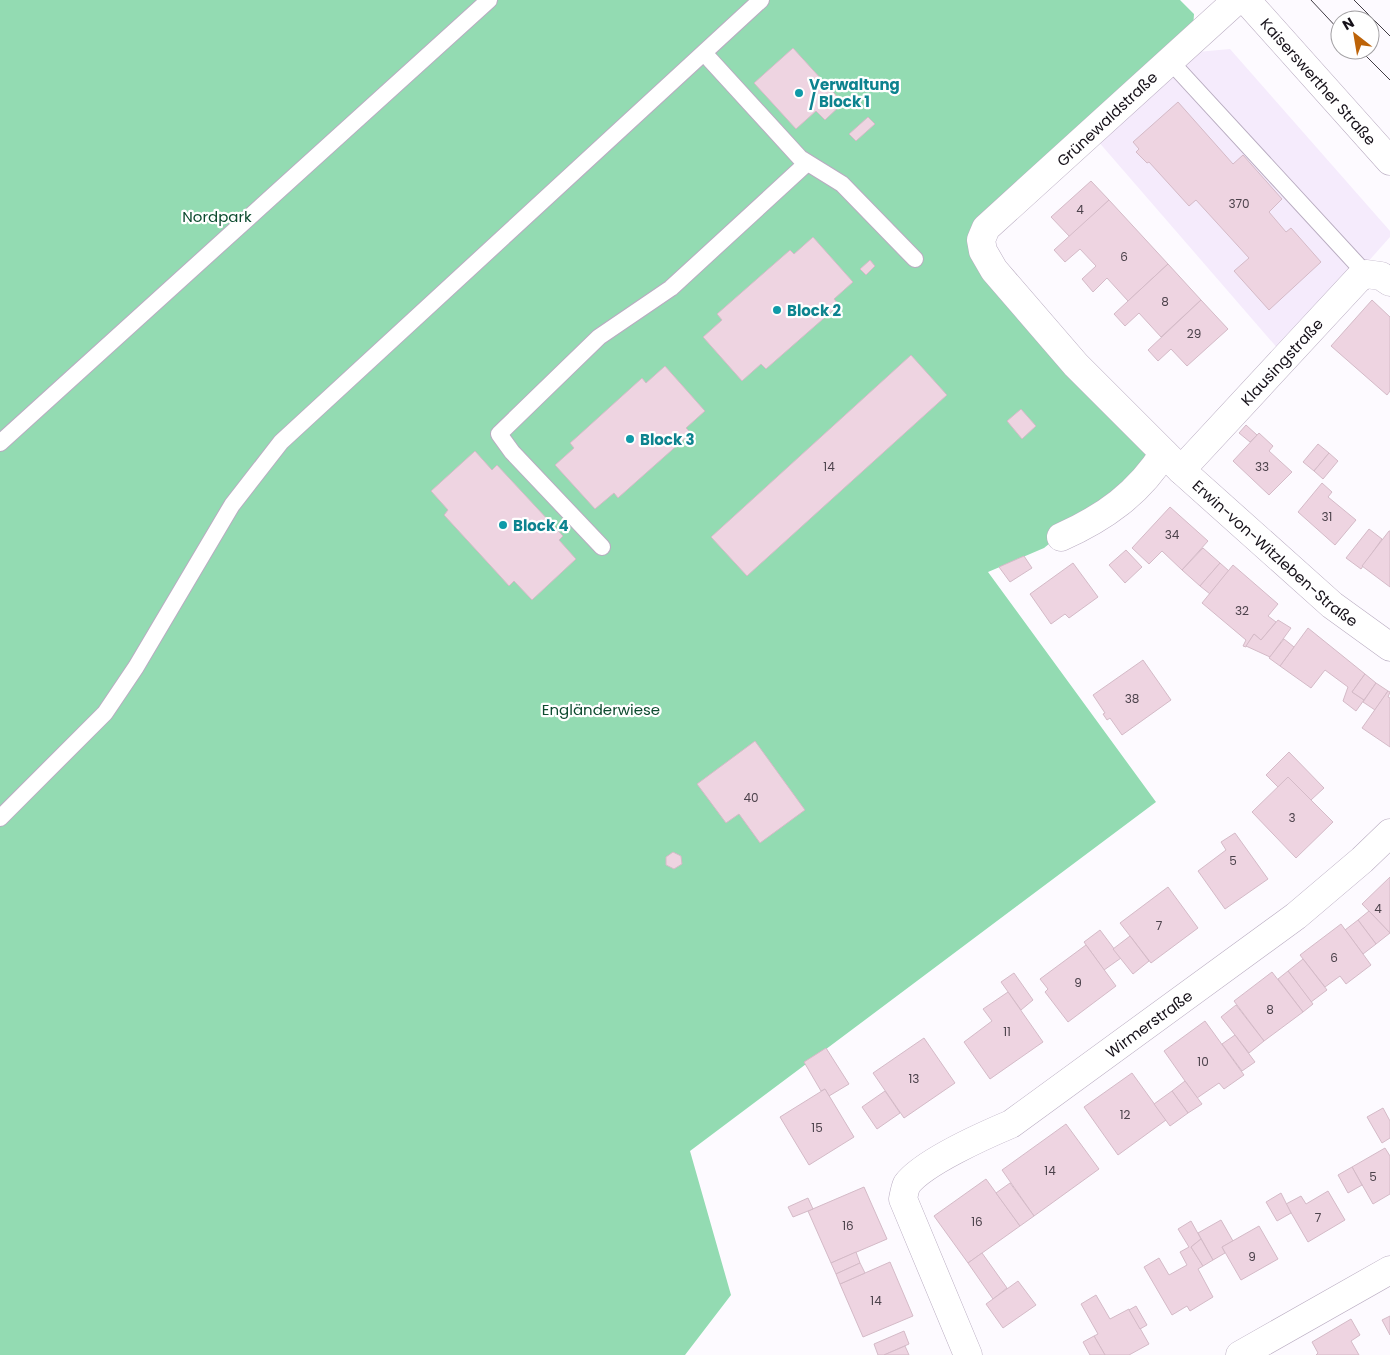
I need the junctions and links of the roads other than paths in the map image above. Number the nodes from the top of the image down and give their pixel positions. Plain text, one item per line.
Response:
1 (489, 0) edge
2 (761, 0) edge
3 (1237, 0) edge
4 (1246, 0) edge
5 (704, 53) junction
6 (1170, 61) junction
7 (1390, 162) edge
8 (807, 163) junction
9 (981, 240) joint
10 (915, 259) dead end
11 (1378, 278) edge
12 (0, 443) edge
13 (1173, 462) junction
14 (1062, 537) dead end
15 (602, 547) dead end
16 (1390, 648) edge
17 (0, 818) edge
18 (1390, 833) edge
19 (1390, 1270) edge
20 (968, 1355) edge
21 (1240, 1355) edge

1 - 12 lane
2 - 5 lane
3 - 6 street, Grünewaldstraße
4 - 7 street, Kaiserswerther Straße
5 - 8 lane
5 - 17 lane
6 - 9 street, Grünewaldstraße
6 - 11 lane
8 - 10 lane
8 - 15 lane
9 - 13 street, Erwin-von-Witzleben-Straße
11 - 13 street, Klausingstraße
13 - 14 street
13 - 16 street, Erwin-von-Witzleben-Straße
18 - 20 street, Wirmerstraße
19 - 21 street

